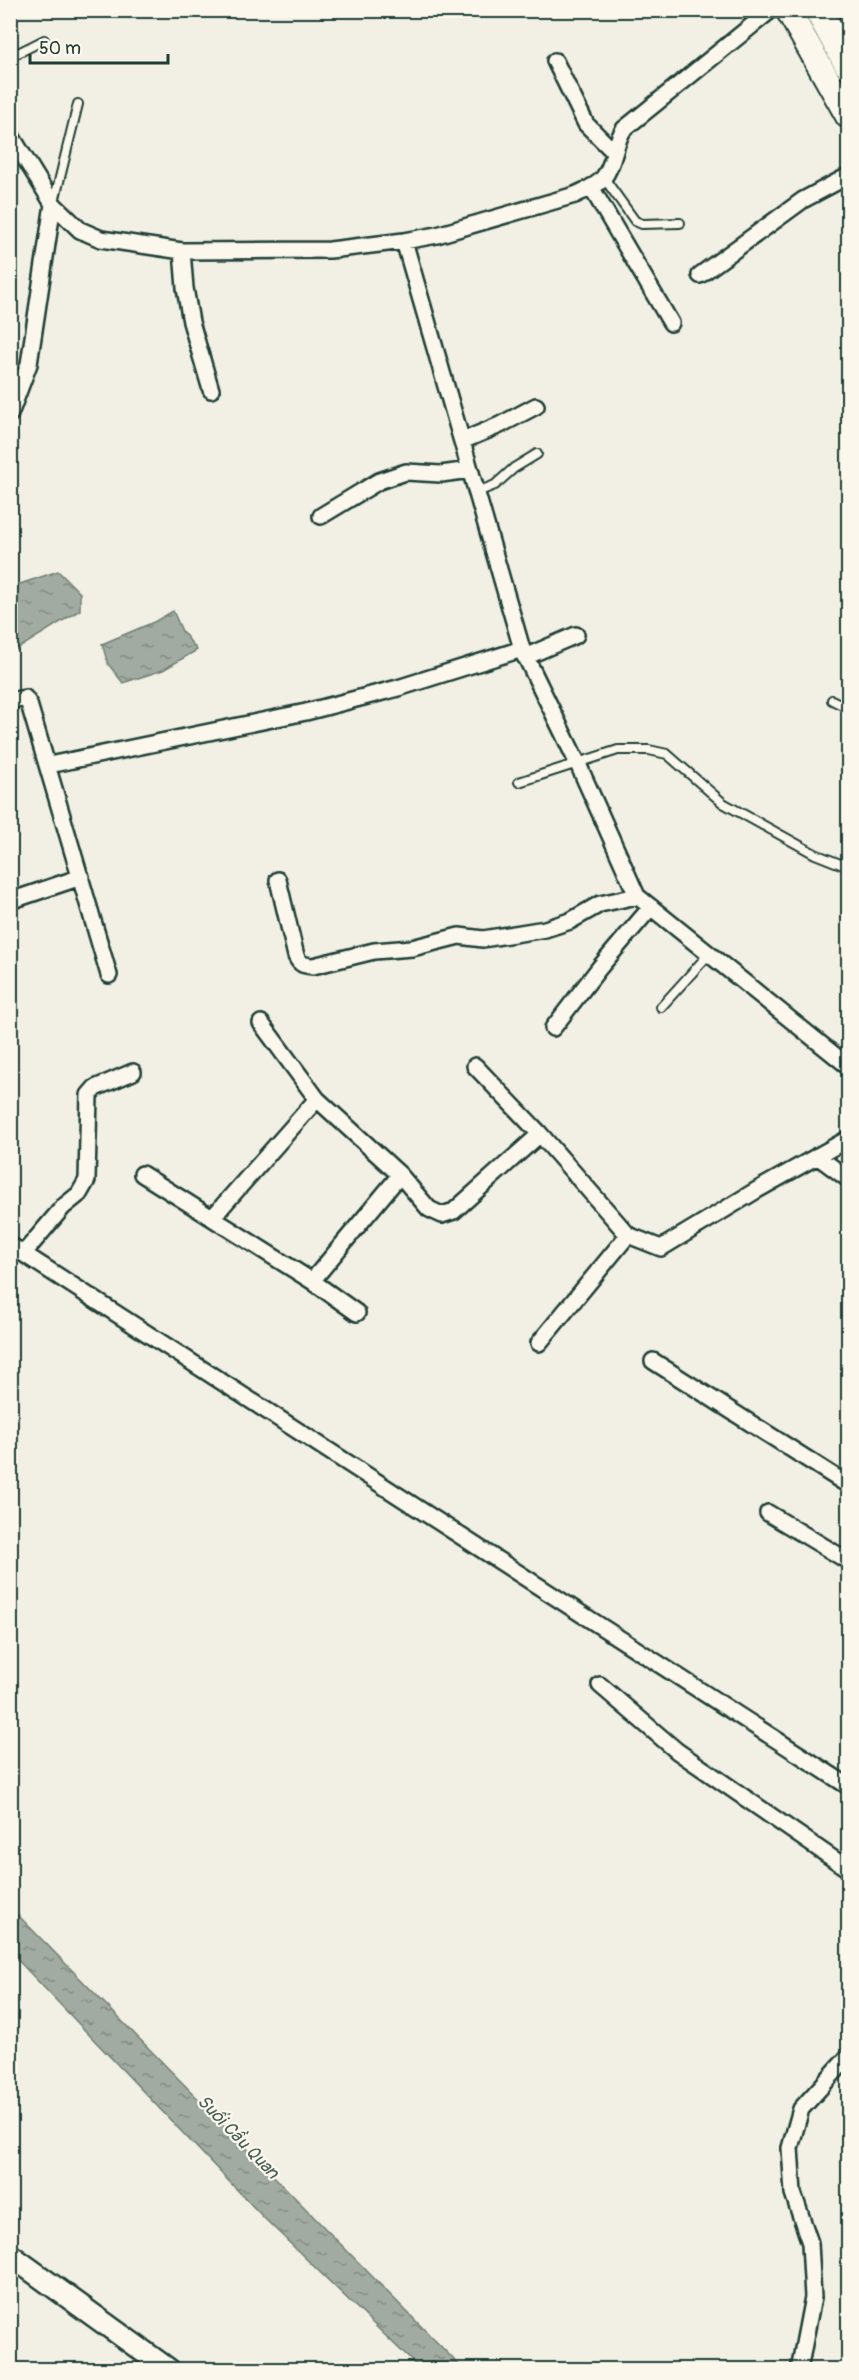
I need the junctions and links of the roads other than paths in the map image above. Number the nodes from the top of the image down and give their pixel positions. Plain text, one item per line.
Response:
1 (771, 10) edge
2 (788, 10) edge
3 (818, 10) edge
4 (44, 40) dead end
5 (10, 57) edge
6 (555, 62) dead end
7 (849, 64) edge
8 (78, 104) dead end
9 (849, 116) edge
10 (10, 134) edge
11 (613, 151) junction
12 (849, 176) edge
13 (604, 178) junction
14 (591, 188) junction
15 (53, 204) junction
16 (680, 223) dead end
17 (404, 242) junction
18 (182, 251) junction
19 (700, 275) dead end
20 (671, 323) dead end
21 (211, 390) dead end
22 (536, 406) dead end
23 (10, 414) edge
24 (462, 441) junction
25 (537, 454) dead end
26 (470, 470) junction
27 (477, 492) junction
28 (321, 516) dead end
29 (576, 635) dead end
30 (524, 653) junction
31 (832, 700) dead end
32 (10, 701) edge
33 (849, 708) edge
34 (578, 764) junction
35 (49, 765) junction
36 (519, 782) dead end
37 (849, 867) edge
38 (81, 877) junction
39 (278, 880) dead end
40 (637, 896) junction
41 (10, 901) edge
42 (651, 907) junction
43 (709, 954) junction
44 (109, 975) dead end
45 (661, 1007) dead end
46 (261, 1023) dead end
47 (553, 1028) dead end
48 (475, 1066) dead end
49 (849, 1066) edge
50 (133, 1072) dead end
51 (318, 1099) junction
52 (540, 1134) junction
53 (849, 1138) edge
54 (817, 1156) junction
55 (142, 1174) dead end
56 (400, 1175) junction
57 (849, 1179) edge
58 (212, 1218) junction
59 (628, 1235) junction
60 (10, 1245) edge
61 (24, 1253) junction
62 (312, 1281) junction
63 (357, 1313) dead end
64 (539, 1343) dead end
65 (653, 1361) dead end
66 (849, 1485) edge
67 (768, 1513) dead end
68 (849, 1561) edge
69 (600, 1686) dead end
70 (849, 1786) edge
71 (849, 1869) edge
72 (849, 2057) edge
73 (10, 2255) edge
74 (169, 2370) edge
75 (800, 2370) edge

1 - 11 street
2 - 9 main road
3 - 7 highway
4 - 5 lane
6 - 11 street
8 - 15 lane
10 - 15 street
11 - 13 street
12 - 19 street
13 - 14 street
13 - 16 lane
14 - 17 street
14 - 20 street
15 - 18 street
15 - 23 street
17 - 18 street
17 - 24 street
18 - 21 street
22 - 24 street
24 - 26 street
25 - 27 lane
26 - 27 street
26 - 28 street
27 - 30 street
29 - 30 street
30 - 34 street
30 - 35 street
31 - 33 lane
32 - 35 street
34 - 36 lane
34 - 37 lane
34 - 40 street
35 - 38 street
38 - 41 street
38 - 44 street
39 - 40 street
40 - 42 street
42 - 43 street
42 - 47 street
43 - 45 lane
43 - 49 street
46 - 51 street
48 - 52 street
50 - 61 street
51 - 56 street
51 - 58 street
52 - 56 street
52 - 59 street
53 - 54 street
54 - 57 street
54 - 59 street
55 - 58 street
56 - 62 street
58 - 62 street
59 - 64 street
60 - 61 street
61 - 70 street
62 - 63 street
65 - 66 street
67 - 68 street
69 - 71 street
72 - 75 street
73 - 74 street

